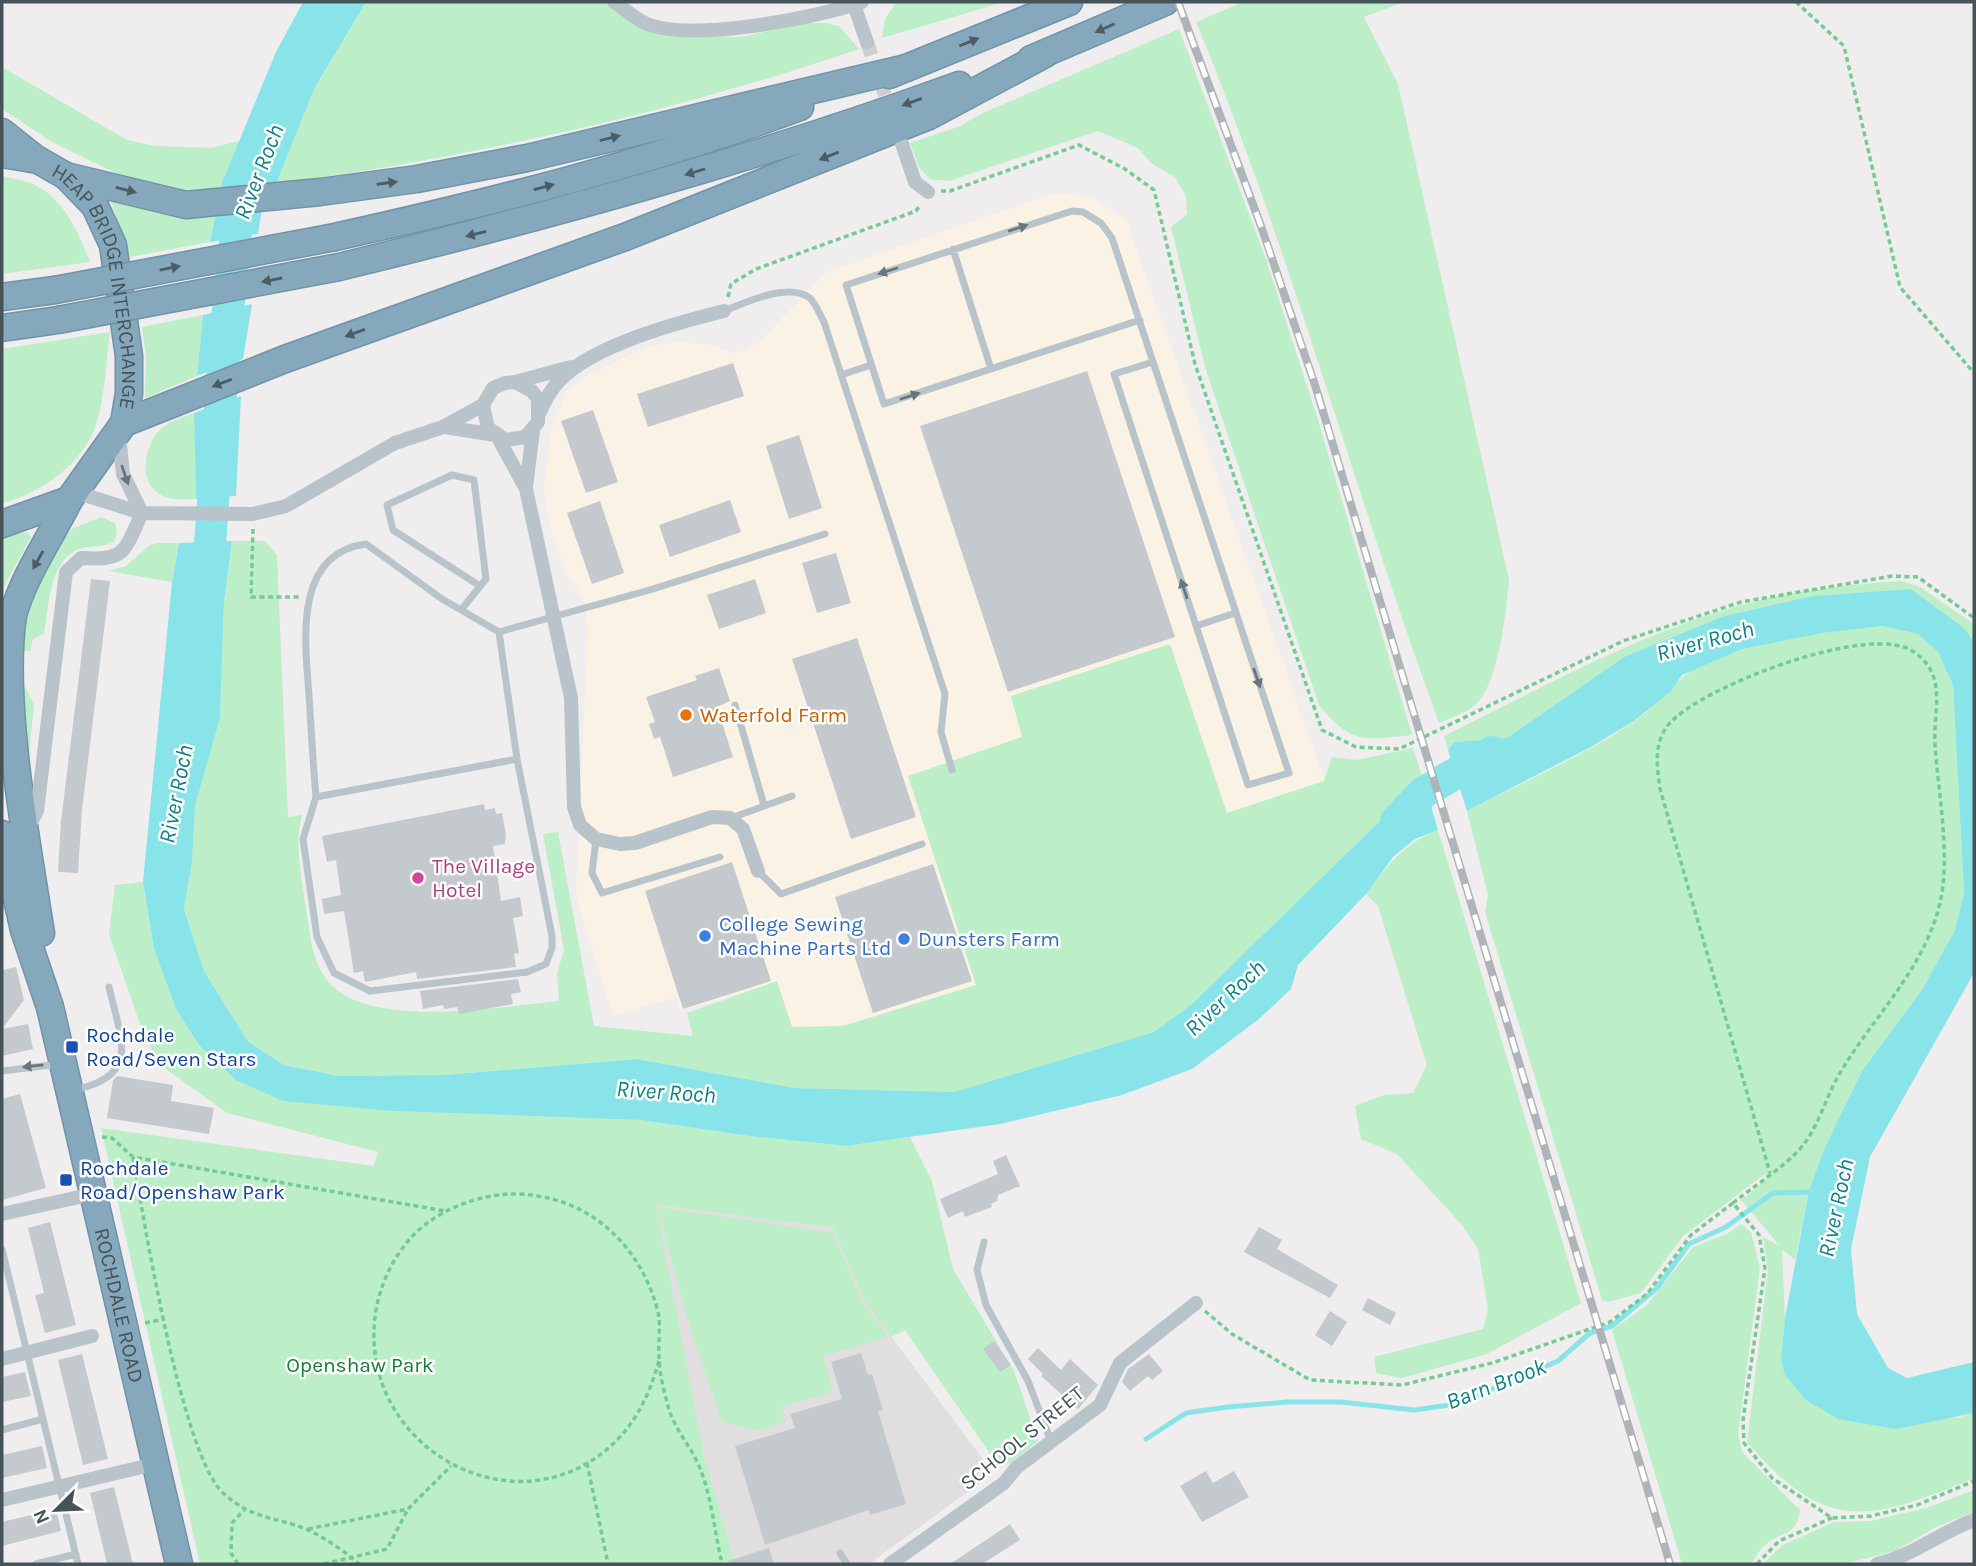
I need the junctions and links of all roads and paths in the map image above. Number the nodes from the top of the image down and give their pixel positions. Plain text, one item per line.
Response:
1 (614, 2) edge
2 (1069, 2) edge
3 (1165, 2) edge
4 (1796, 2) edge
5 (858, 3) edge
6 (867, 42) tunnel mouth
7 (1045, 54) junction
8 (906, 68) junction
9 (2, 132) edge
10 (902, 144) dead end
11 (2, 154) edge
12 (38, 160) junction
13 (66, 176) junction
14 (928, 192) junction
15 (953, 249) junction
16 (2, 297) edge
17 (723, 311) junction
18 (1140, 320) junction
19 (2, 328) edge
20 (1153, 362) junction
21 (580, 365) junction
22 (871, 365) junction
23 (992, 369) junction
24 (1974, 373) edge
25 (841, 375) junction
26 (515, 382) junction
27 (483, 405) junction
28 (540, 412) junction
29 (443, 427) junction
30 (121, 429) junction
31 (533, 431) junction
32 (496, 436) junction
33 (526, 489) junction
34 (72, 496) junction
35 (142, 513) junction
36 (253, 514) junction
37 (2, 524) edge
38 (825, 534) dead end
39 (480, 586) junction
40 (310, 597) junction
41 (461, 610) junction
42 (1235, 613) junction
43 (553, 615) junction
44 (1974, 618) edge
45 (1196, 626) junction
46 (499, 632) junction
47 (735, 705) dead end
48 (517, 759) junction
49 (952, 770) dead end
50 (792, 796) dead end
51 (316, 797) junction
52 (764, 805) junction
53 (730, 818) junction
54 (13, 833) edge
55 (596, 839) junction
56 (922, 844) dead end
57 (720, 856) dead end
58 (758, 871) joint
59 (109, 987) dead end
60 (64, 1063) junction
61 (2, 1071) edge
62 (70, 1091) junction
63 (79, 1135) junction
64 (133, 1157) junction
65 (1770, 1173) junction
66 (93, 1194) junction
67 (1735, 1205) junction
68 (445, 1211) junction
69 (2, 1214) edge
70 (985, 1242) dead end
71 (2, 1249) edge
72 (1196, 1303) joint
73 (164, 1319) junction
74 (141, 1324) dead end
75 (92, 1336) dead end
76 (27, 1353) junction
77 (2, 1359) edge
78 (659, 1361) junction
79 (43, 1419) junction
80 (2, 1430) edge
81 (1051, 1441) junction
82 (587, 1463) junction
83 (155, 1464) junction
84 (451, 1466) junction
85 (1974, 1481) edge
86 (60, 1487) junction
87 (2, 1500) edge
88 (408, 1509) junction
89 (245, 1510) junction
90 (1832, 1518) junction
91 (1974, 1520) edge
92 (306, 1529) junction
93 (840, 1553) dead end
94 (76, 1554) junction
95 (352, 1558) junction
96 (36, 1564) edge
97 (78, 1564) edge
98 (179, 1564) edge
99 (238, 1564) edge
100 (324, 1564) edge
101 (359, 1564) edge
102 (608, 1564) edge
103 (722, 1564) edge
104 (847, 1564) edge
105 (890, 1564) edge
106 (1757, 1564) edge
107 (1877, 1564) edge

1 - 5 street
8 -> 2 highway
3 -> 7 highway
4 - 24 path
5 - 6 street
7 -> 19 highway, bridge
7 -> 30 highway
13 -> 8 highway
16 -> 8 highway, bridge
9 - 12 highway
10 - 14 street
11 - 12 highway, HEAP BRIDGE INTERCHANGE
12 - 13 highway, HEAP BRIDGE INTERCHANGE
13 - 30 highway, HEAP BRIDGE INTERCHANGE
14 - 17 path
14 - 44 path
15 -> 18 lane
15 -> 22 lane
15 - 23 lane
17 - 21 street
17 - 25 lane
18 - 20 lane
18 - 23 lane
20 - 42 lane
45 -> 20 lane
21 - 26 street
21 - 28 street
22 -> 23 lane
22 - 25 lane
25 - 49 lane
26 - 27 street
26 - 28 street
27 - 29 street
27 - 32 street
28 - 31 street
29 - 32 street
29 - 36 street
30 - 34 highway, HEAP BRIDGE INTERCHANGE
30 -> 35 street
31 - 32 street
31 - 33 street
32 - 33 street
33 - 43 street
34 - 35 street
34 - 37 highway
34 -> 54 highway, ROCHDALE ROAD
35 - 36 street
35 - 54 street
36 - 40 path
38 - 43 lane
39 - 39 lane
39 - 41 lane
40 - 41 lane
40 - 51 lane
41 - 46 lane
42 - 45 lane
42 -> 45 lane
43 - 46 lane
43 - 55 street
46 - 48 lane
47 - 52 lane
48 - 51 lane
48 - 51 lane
50 - 52 lane
52 - 53 lane
53 - 55 street
53 - 58 street
54 - 60 highway, ROCHDALE ROAD
55 - 57 lane
56 - 58 lane
59 - 62 lane
60 -> 61 lane
60 - 62 highway, ROCHDALE ROAD
62 - 63 highway, ROCHDALE ROAD
63 - 64 path
63 - 66 highway, ROCHDALE ROAD
64 - 68 path
64 - 73 path
65 - 65 path
65 - 67 path
66 - 69 street
66 - 83 highway, ROCHDALE ROAD
67 - 72 path
67 - 90 path
68 - 78 path
68 - 84 path
70 - 81 lane
71 - 76 lane
72 - 81 street, SCHOOL STREET
73 - 74 path
73 - 89 path
75 - 76 street
76 - 77 street
76 - 79 lane
78 - 82 path
78 - 103 path
79 - 80 lane
79 - 86 lane
81 - 105 street, SCHOOL STREET
82 - 84 path
82 - 102 path
83 - 86 street
83 - 98 highway, ROCHDALE ROAD
84 - 88 path
85 - 90 path
86 - 87 street
86 - 94 lane
88 - 92 path
88 - 95 path
89 - 92 path
89 - 99 path
90 - 106 path
91 - 107 street
92 - 95 path
93 - 104 lane
94 - 96 lane
94 - 97 lane
95 - 100 path
95 - 101 path

